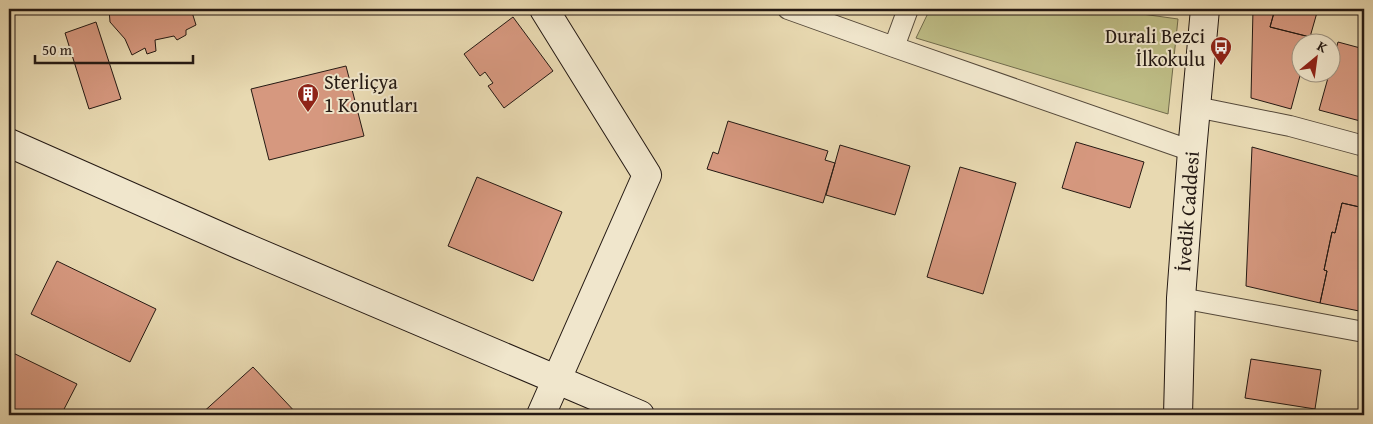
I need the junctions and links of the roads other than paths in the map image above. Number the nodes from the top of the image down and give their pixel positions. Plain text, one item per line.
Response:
1 (544, 9) edge
2 (788, 9) edge
3 (908, 9) edge
4 (1205, 9) edge
5 (894, 47) junction
6 (1196, 107) junction
7 (9, 143) edge
8 (1364, 146) edge
9 (1192, 151) junction
10 (1181, 298) junction
11 (1364, 332) edge
12 (557, 380) junction
13 (541, 415) edge
14 (640, 415) edge
15 (1178, 415) edge

1 - 12 street
2 - 5 street
3 - 5 street
4 - 6 street, İvedik Caddesi
5 - 9 street
6 - 8 street
6 - 9 street, İvedik Caddesi
7 - 12 street
9 - 10 street, İvedik Caddesi
10 - 11 street
10 - 15 street, İvedik Caddesi
12 - 13 street
12 - 14 street

